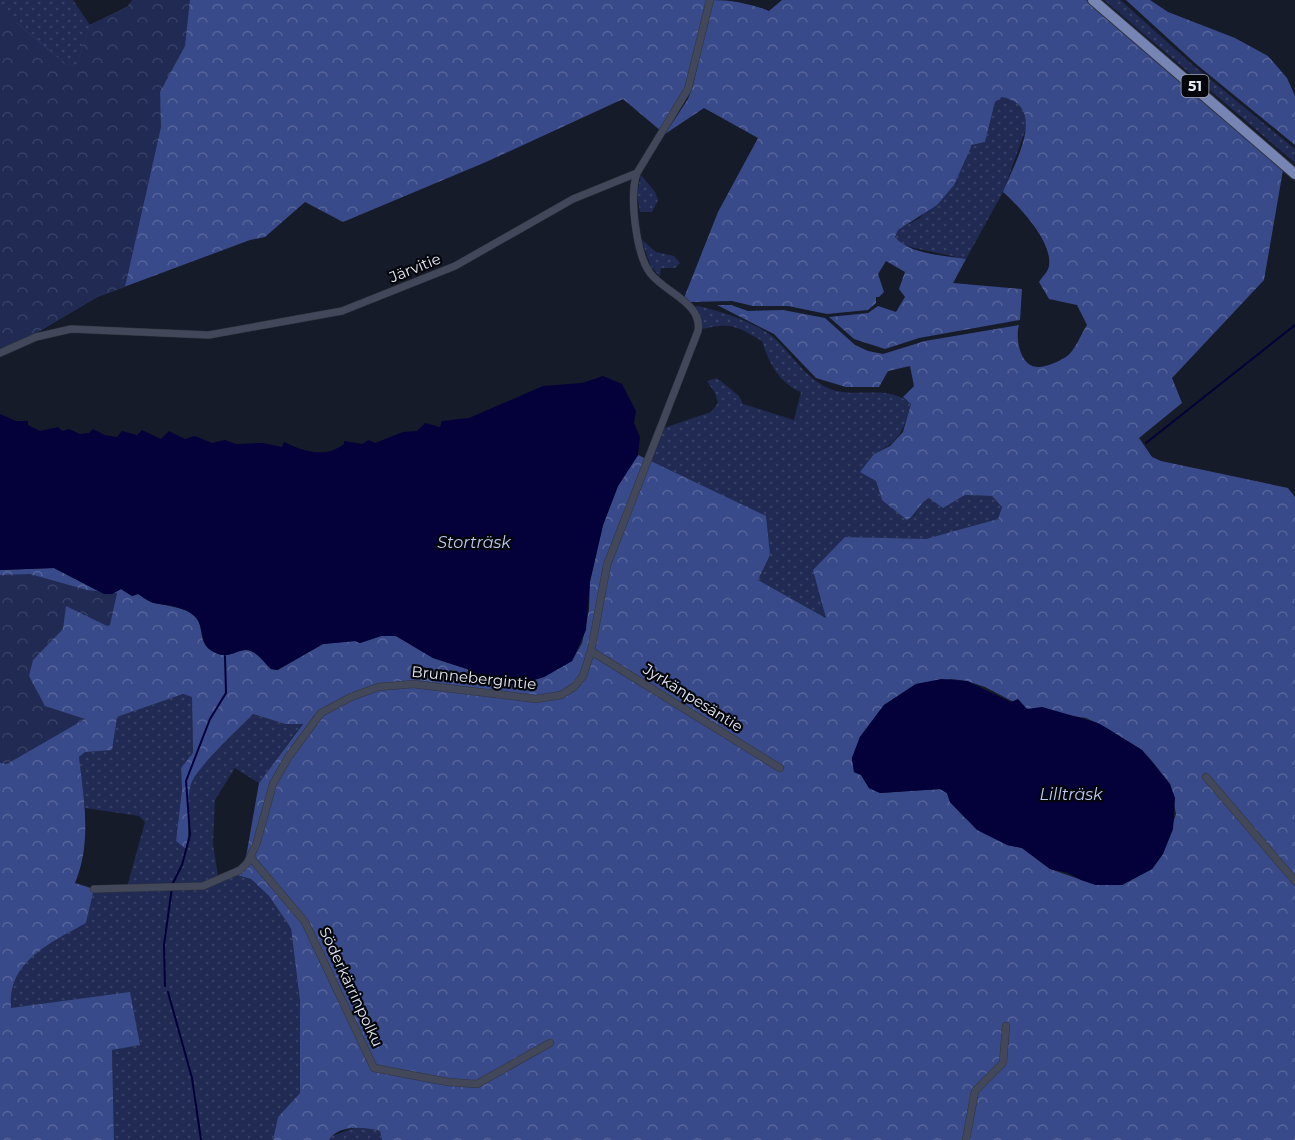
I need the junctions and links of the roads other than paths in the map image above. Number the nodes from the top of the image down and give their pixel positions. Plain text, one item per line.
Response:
1 (710, 0) edge
2 (1093, 0) edge
3 (637, 173) junction
4 (1295, 174) edge
5 (0, 353) edge
6 (591, 651) junction
7 (780, 768) dead end
8 (1206, 777) dead end
9 (251, 858) junction
10 (1295, 881) edge
11 (94, 890) dead end
12 (1006, 1026) dead end
13 (550, 1043) dead end
14 (966, 1140) edge

1 - 3 street
2 - 4 main road, 51
3 - 5 street, Järvitie
3 - 6 street, Brunnebergintie
6 - 7 street, Jyrkänpesäntie
6 - 9 street, Brunnebergintie
8 - 10 street
9 - 11 street
9 - 13 street, Söderkärrinpolku
12 - 14 street

